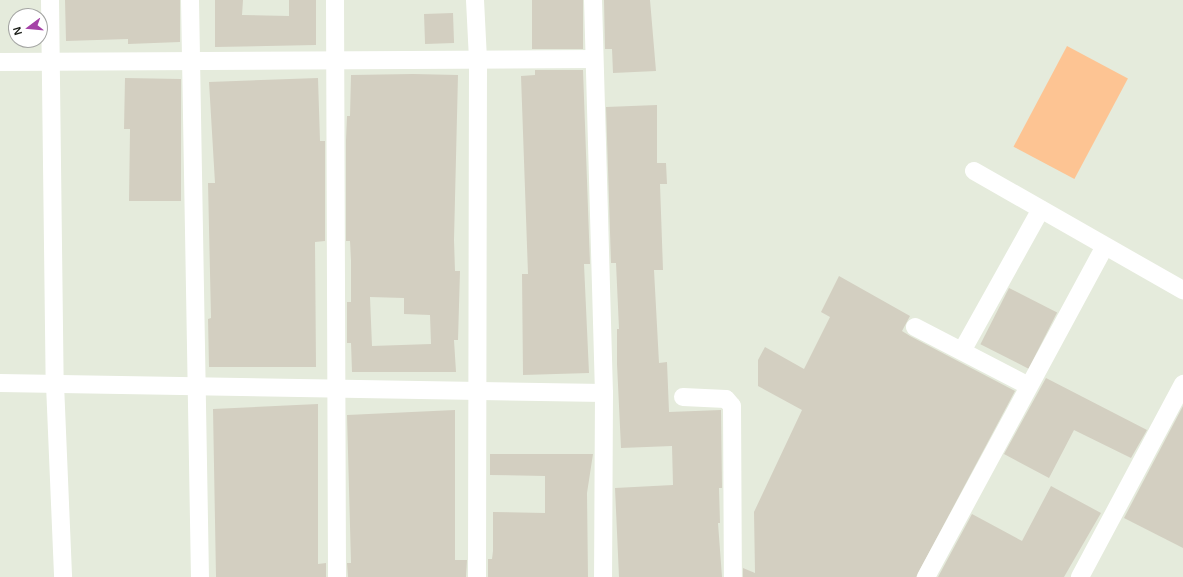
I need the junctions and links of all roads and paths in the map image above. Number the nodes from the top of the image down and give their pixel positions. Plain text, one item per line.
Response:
1 (50, 0) edge
2 (190, 0) edge
3 (335, 0) edge
4 (475, 0) edge
5 (593, 0) edge
6 (478, 59) junction
7 (594, 59) junction
8 (336, 60) junction
9 (191, 61) junction
10 (0, 62) edge
11 (52, 62) junction
12 (974, 171) dead end
13 (1041, 209) junction
14 (1105, 246) junction
15 (1183, 290) edge
16 (915, 327) dead end
17 (962, 351) junction
18 (0, 383) edge
19 (55, 384) junction
20 (1183, 384) edge
21 (197, 386) junction
22 (1029, 386) junction
23 (337, 389) junction
24 (475, 391) junction
25 (604, 393) junction
26 (683, 397) dead end
27 (63, 577) edge
28 (200, 577) edge
29 (337, 577) edge
30 (477, 577) edge
31 (604, 577) edge
32 (734, 577) edge
33 (926, 577) edge
34 (1080, 577) edge

1 - 11 street
2 - 9 street
3 - 8 street
4 - 6 street
5 - 7 street
6 - 7 street
6 - 8 street
6 - 24 street
7 - 25 street
8 - 9 street
8 - 23 street
9 - 11 street
9 - 21 street
10 - 11 street
11 - 19 street
12 - 13 street
13 - 14 street
13 - 17 street
14 - 15 street
14 - 22 street
16 - 17 street
17 - 22 street
18 - 19 street
19 - 21 street
19 - 27 street
20 - 34 street
21 - 23 street
21 - 28 street
22 - 33 street
23 - 24 street
23 - 29 street
24 - 25 street
24 - 30 street
25 - 31 street
26 - 32 street

